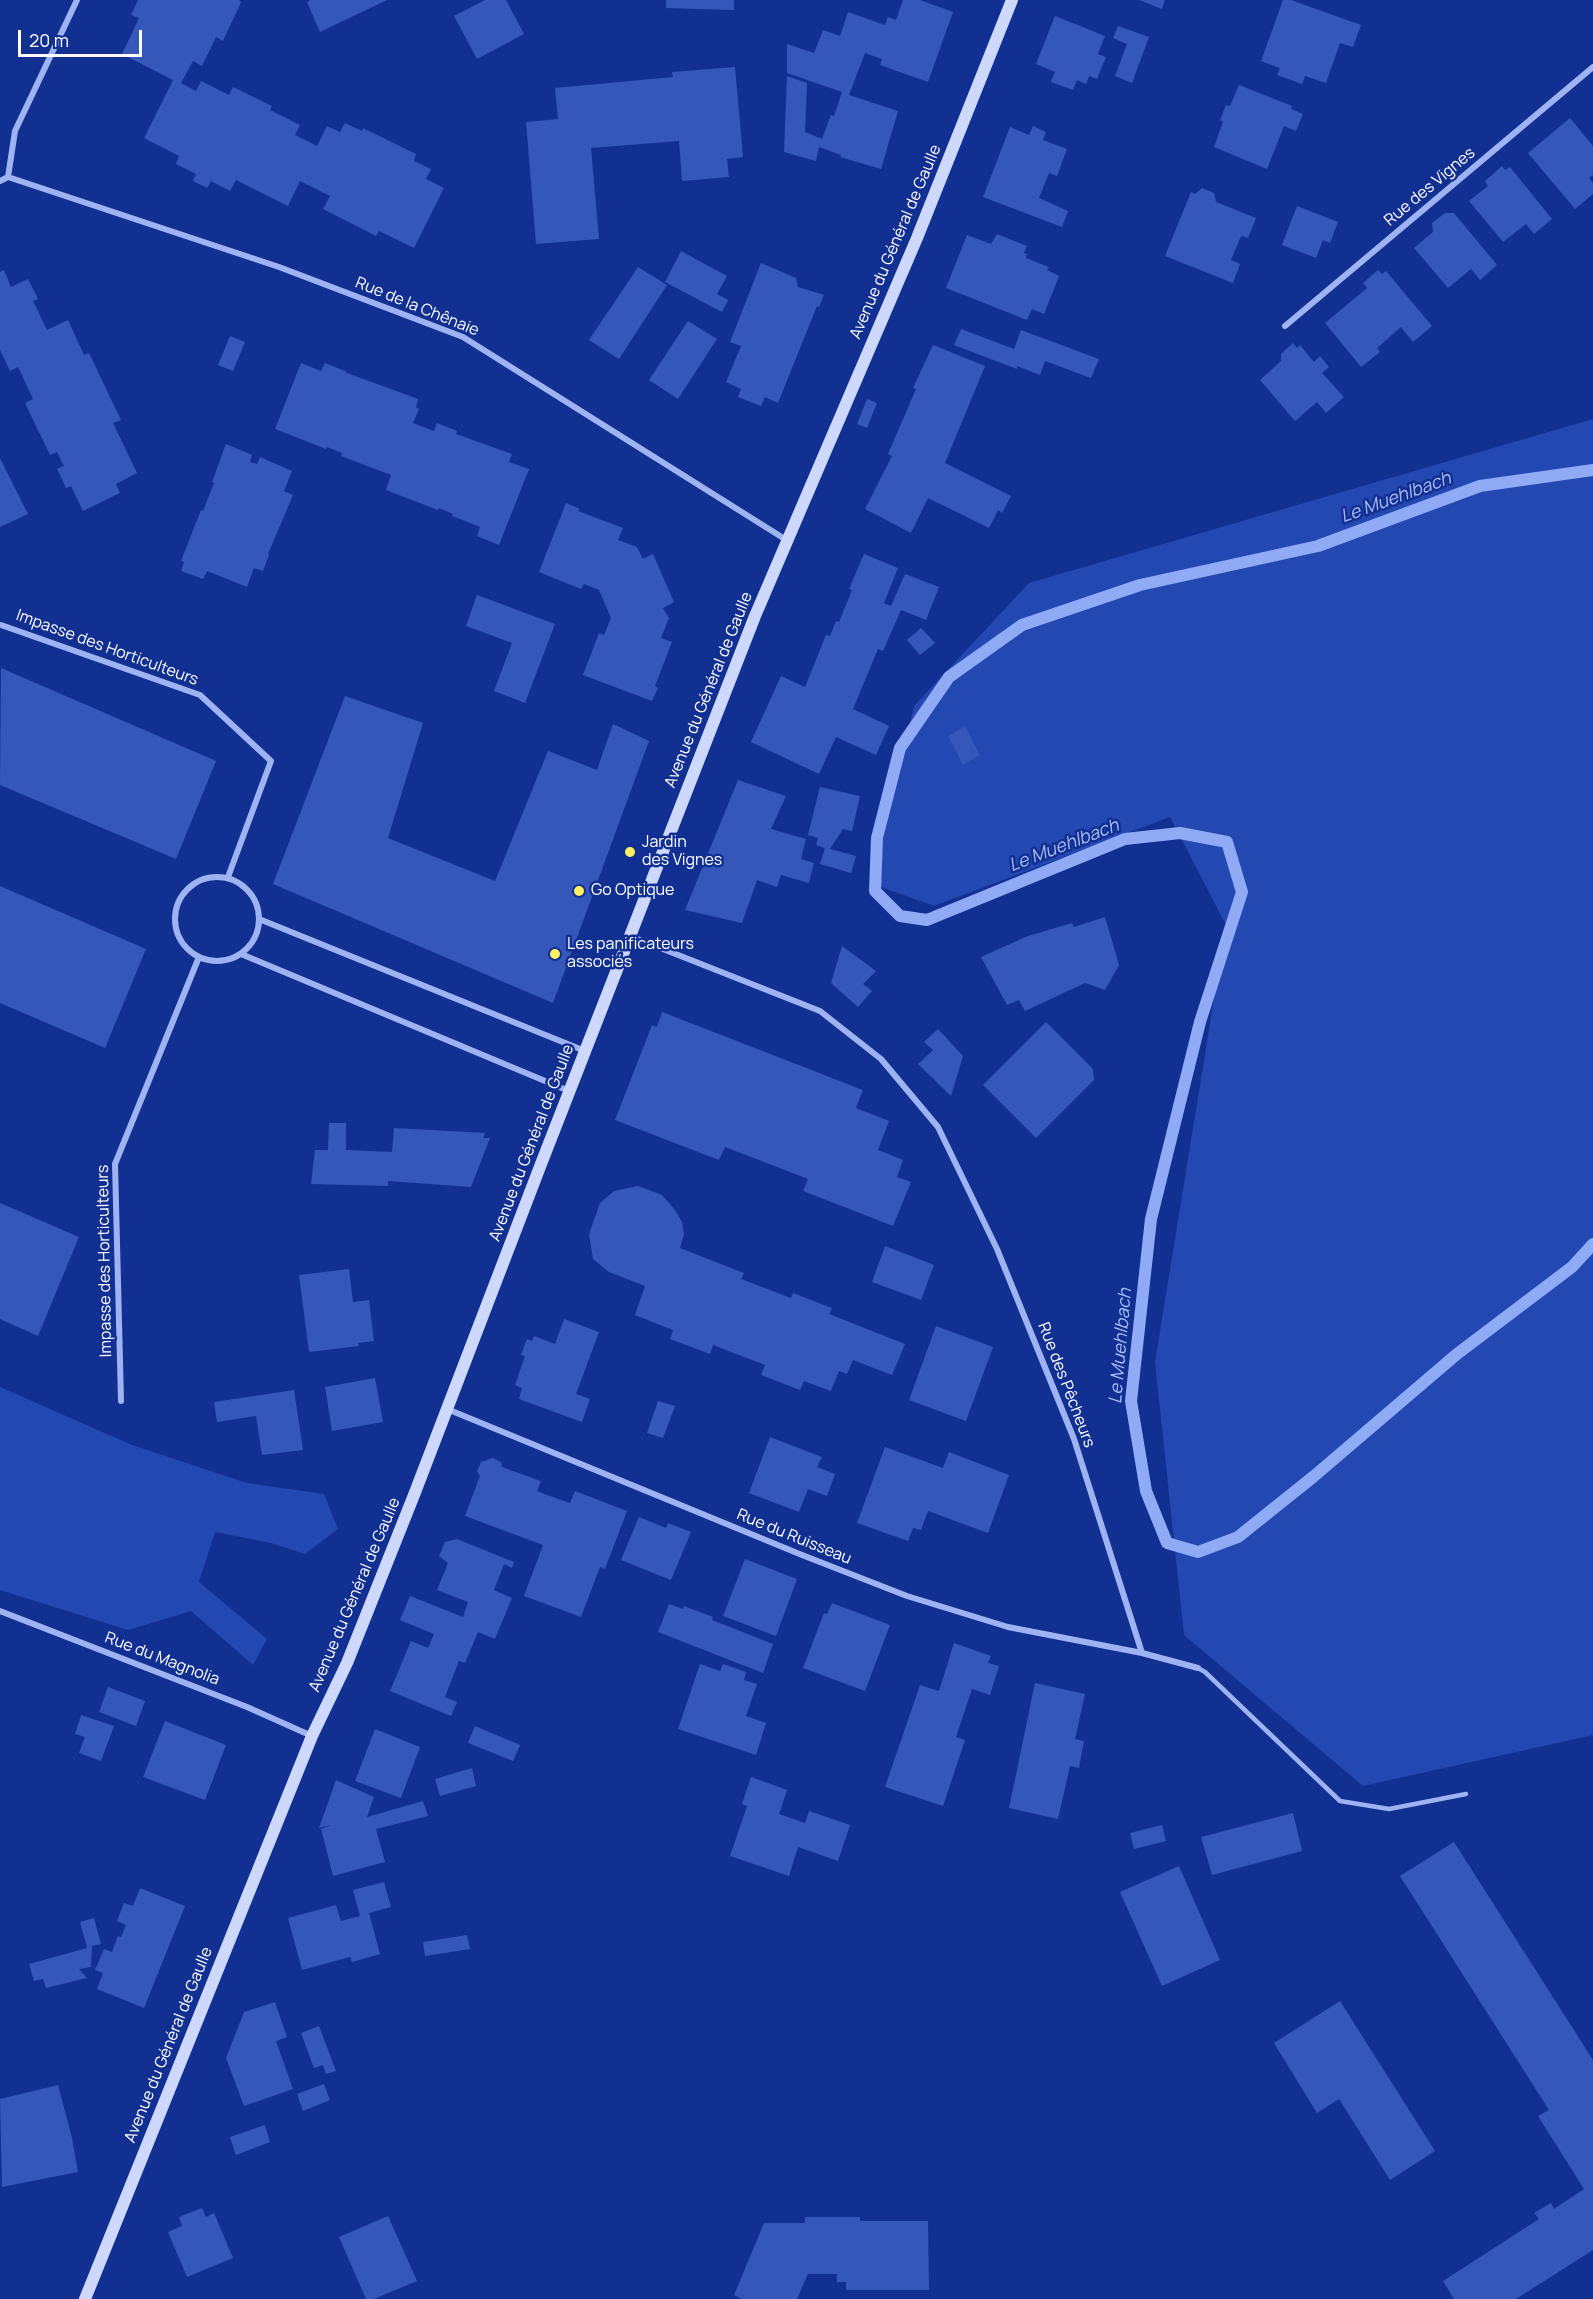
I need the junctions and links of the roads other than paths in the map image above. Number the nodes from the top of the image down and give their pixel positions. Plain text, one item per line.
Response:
1 (77, 0) edge
2 (1012, 0) edge
3 (1593, 68) edge
4 (8, 177) junction
5 (0, 182) edge
6 (1285, 326) dead end
7 (788, 541) junction
8 (1, 625) edge
9 (228, 878) junction
10 (259, 919) junction
11 (630, 935) junction
12 (241, 954) junction
13 (199, 957) junction
14 (585, 1050) junction
15 (570, 1091) junction
16 (121, 1401) dead end
17 (447, 1409) junction
18 (0, 1611) edge
19 (1142, 1653) junction
20 (1198, 1668) joint
21 (312, 1736) junction
22 (1466, 1794) dead end
23 (84, 2299) edge

1 - 4 street
2 - 7 main road, Avenue du Général de Gaulle
3 - 6 street, Rue des Vignes
4 - 5 street
4 - 7 street, Rue de la Chênaie
7 - 11 main road, Avenue du Général de Gaulle
8 - 9 street, Impasse des Horticulteurs
9 - 10 street
9 - 13 street
10 - 12 street
10 - 14 street
11 - 14 main road, Avenue du Général de Gaulle
11 - 19 street, Rue des Pêcheurs
12 - 13 street
12 - 15 street
13 - 16 street, Impasse des Horticulteurs
14 - 15 main road, Avenue du Général de Gaulle
15 - 17 main road, Avenue du Général de Gaulle
17 - 19 street, Rue du Ruisseau
17 - 21 main road, Avenue du Général de Gaulle
18 - 21 street, Rue du Magnolia
19 - 20 street
20 - 22 lane
21 - 23 main road, Avenue du Général de Gaulle

